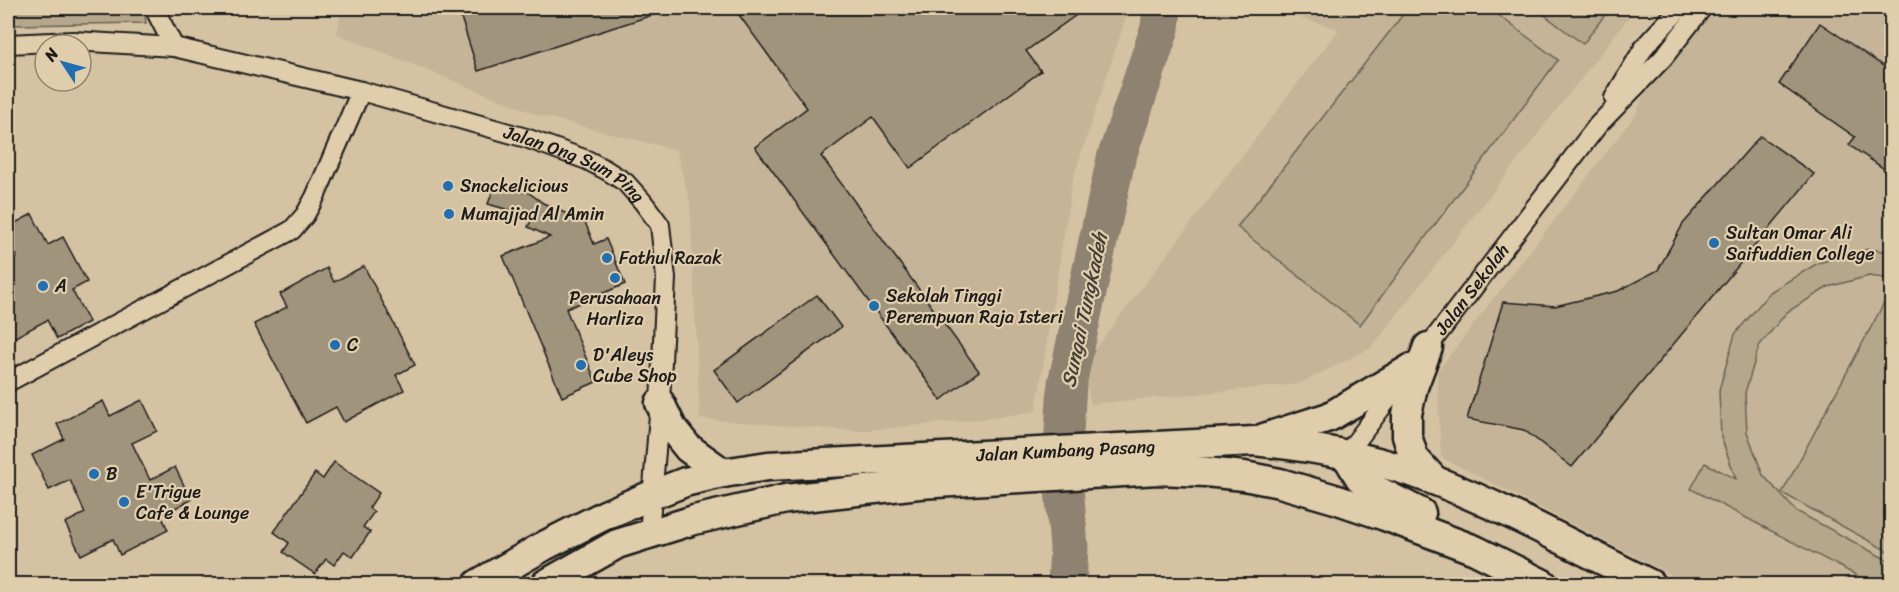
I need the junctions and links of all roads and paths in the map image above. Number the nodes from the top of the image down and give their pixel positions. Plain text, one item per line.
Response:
1 (154, 8) edge
2 (1680, 8) edge
3 (1702, 8) edge
4 (8, 44) edge
5 (174, 47) junction
6 (361, 91) junction
7 (1598, 125) junction
8 (1420, 357) junction
9 (8, 382) edge
10 (660, 403) junction
11 (1254, 441) junction
12 (1346, 455) junction
13 (1111, 461) junction
14 (1010, 465) junction
15 (723, 473) junction
16 (1244, 476) junction
17 (1434, 480) junction
18 (652, 495) junction
19 (649, 534) junction
20 (1475, 550) junction
21 (478, 585) edge
22 (546, 585) edge
23 (1543, 585) edge
24 (1650, 585) edge

1 - 5 street
2 - 7 street, Jalan Sekolah
3 - 7 street, Jalan Sekolah
4 - 5 street, Jalan Ong Sum Ping
5 - 6 street, Jalan Ong Sum Ping
6 - 9 street
6 - 10 street, Jalan Ong Sum Ping
7 - 8 street, Jalan Sekolah
8 - 11 main road
8 - 12 street, Jalan Sekolah
8 - 17 main road
10 - 15 main road
10 - 18 street, Jalan Ong Sum Ping
11 - 12 main road, Jalan Kumbang Pasang
11 - 13 main road, Jalan Kumbang Pasang
12 - 16 main road
12 - 17 main road, Jalan Kumbang Pasang
12 - 20 main road
13 - 14 main road, Jalan Kumbang Pasang
13 - 16 main road, Jalan Kumbang Pasang
14 - 15 main road, Jalan Kumbang Pasang
14 - 19 main road, Jalan Kumbang Pasang
15 - 18 main road, Jalan Kumbang Pasang
16 - 20 main road, Jalan Kumbang Pasang
17 - 24 main road, Jalan Kumbang Pasang
18 - 19 street, Jalan Ong Sum Ping
18 - 21 main road, Jalan Kumbang Pasang
19 - 22 main road, Jalan Kumbang Pasang
20 - 23 main road, Jalan Kumbang Pasang

